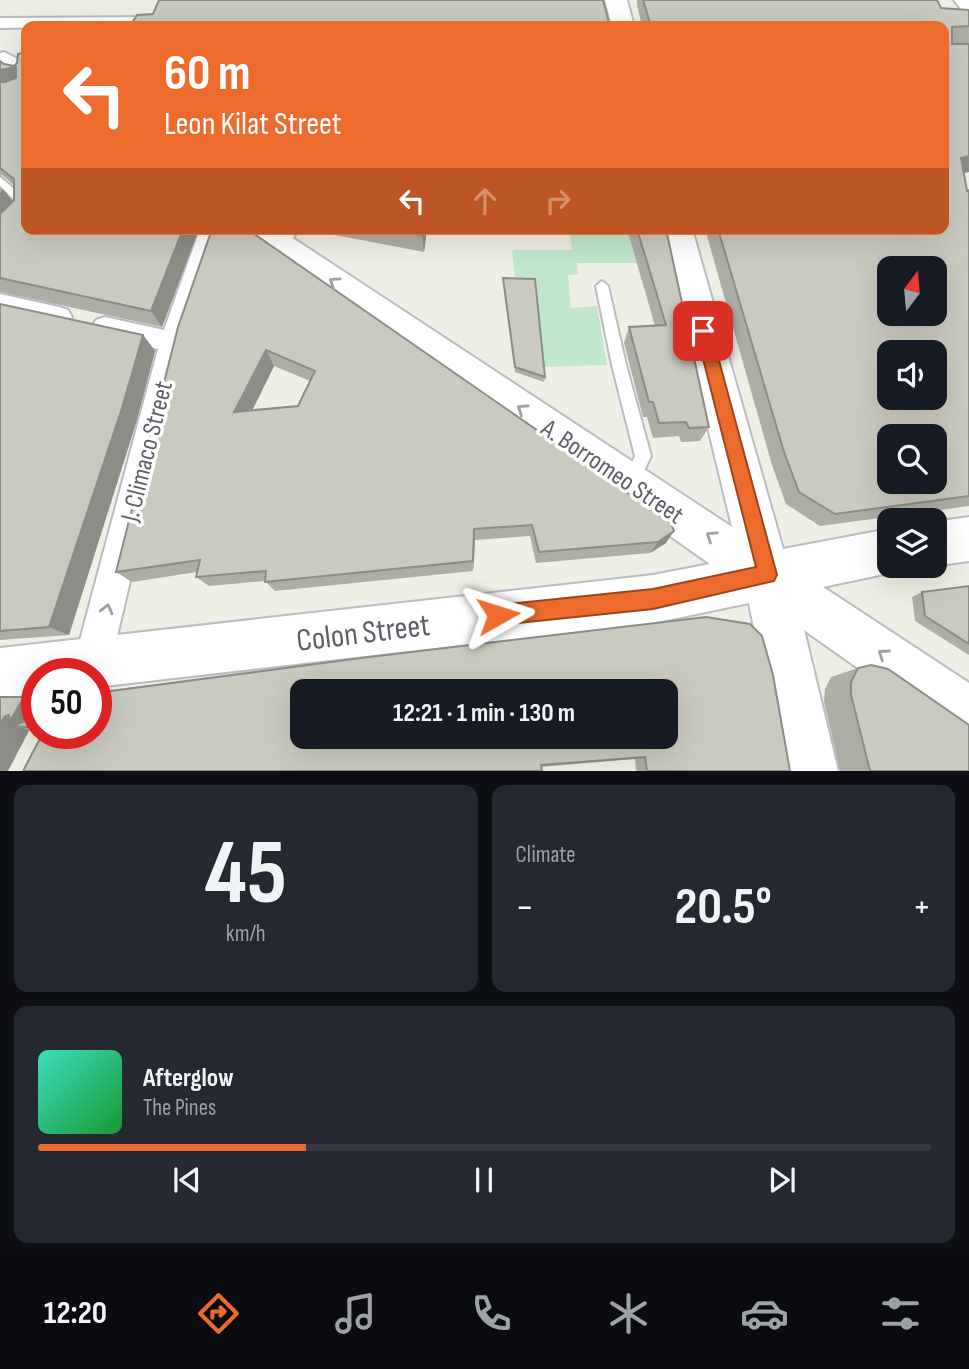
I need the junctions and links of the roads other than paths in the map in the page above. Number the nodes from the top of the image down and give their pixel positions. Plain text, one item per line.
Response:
1 (617, 0) edge
2 (965, 0) edge
3 (969, 4) edge
4 (622, 21) edge
5 (0, 23) edge
6 (21, 23) edge
7 (0, 180) edge
8 (21, 207) edge
9 (210, 235) edge
10 (277, 235) edge
11 (678, 235) edge
12 (602, 286) dead end
13 (1, 306) edge
14 (173, 342) junction
15 (631, 483) junction
16 (969, 539) edge
17 (947, 542) edge
18 (877, 553) edge
19 (767, 575) junction
20 (93, 658) edge
21 (112, 665) edge
22 (21, 672) edge
23 (0, 673) edge
24 (969, 714) edge
25 (811, 771) edge

1 - 4 street
2 - 3 street
5 - 6 street
7 - 8 lane
9 - 14 street, J. Climaco Street
15 -> 10 street, A. Borromeo Street
11 - 19 street
12 - 15 lane
13 - 14 street
20 -> 14 street, J. Climaco Street
19 -> 15 street, A. Borromeo Street
16 - 17 street
18 - 19 street, Colon Street
19 - 21 street, Colon Street
24 -> 19 street, A. Borromeo Street
19 - 25 street
22 - 23 street, Colon Street

